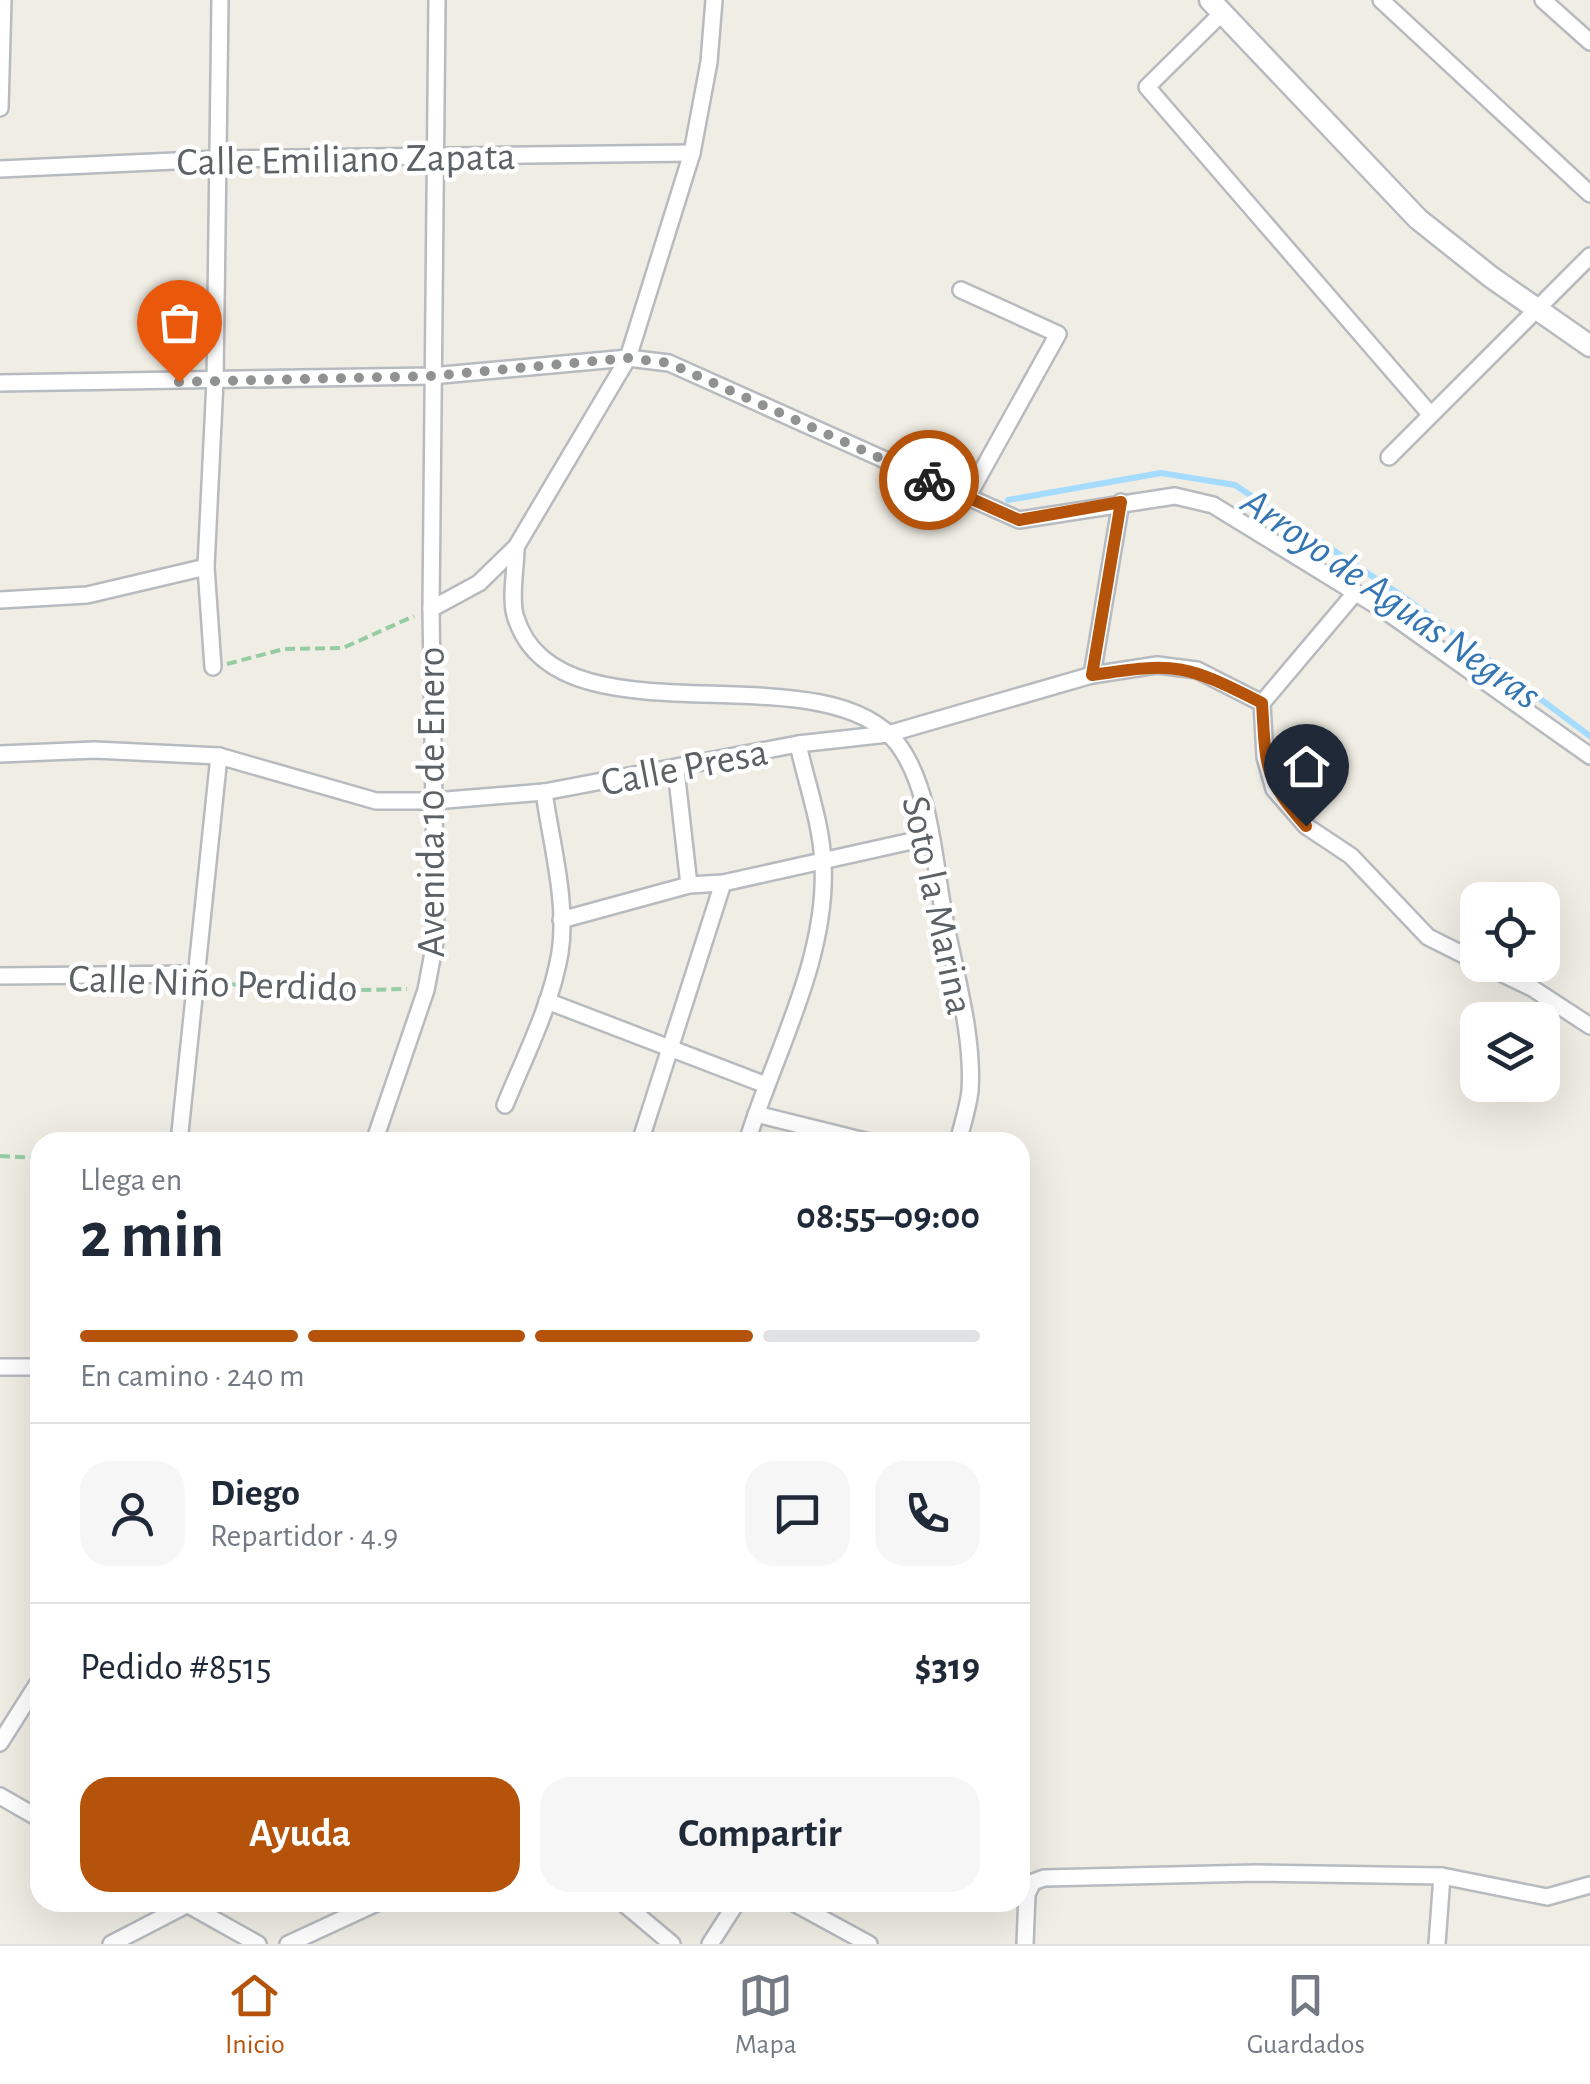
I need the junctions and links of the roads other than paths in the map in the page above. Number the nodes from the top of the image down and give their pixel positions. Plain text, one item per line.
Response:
1 (3, 0) edge
2 (220, 0) edge
3 (437, 0) edge
4 (714, 0) edge
5 (1381, 0) edge
6 (1543, 0) edge
7 (1216, 6) edge
8 (1590, 42) edge
9 (0, 108) edge
10 (692, 153) junction
11 (434, 154) junction
12 (218, 159) junction
13 (0, 168) edge
14 (1590, 194) edge
15 (1590, 256) edge
16 (961, 290) dead end
17 (1536, 307) junction
18 (1590, 346) edge
19 (628, 358) junction
20 (432, 376) junction
21 (215, 381) junction
22 (0, 383) edge
23 (1430, 414) junction
24 (1389, 457) dead end
25 (968, 496) junction
26 (1121, 502) junction
27 (516, 547) junction
28 (206, 567) junction
29 (1355, 594) junction
30 (0, 600) edge
31 (431, 608) junction
32 (213, 668) road end
33 (1092, 675) junction
34 (1262, 703) junction
35 (888, 734) junction
36 (798, 744) junction
37 (0, 754) edge
38 (218, 756) junction
39 (1590, 756) edge
40 (676, 770) junction
41 (544, 792) junction
42 (434, 800) junction
43 (930, 837) junction
44 (824, 862) junction
45 (724, 883) junction
46 (689, 886) junction
47 (561, 920) junction
48 (1460, 953) edge
49 (194, 974) junction
50 (0, 976) edge
51 (1520, 982) edge
52 (548, 1001) junction
53 (1590, 1026) edge
54 (672, 1048) junction
55 (766, 1085) junction
56 (505, 1105) dead end
57 (756, 1114) junction
58 (180, 1132) edge
59 (377, 1132) edge
60 (643, 1132) edge
61 (750, 1132) edge
62 (828, 1132) edge
63 (960, 1132) edge
64 (0, 1368) edge
65 (30, 1368) edge
66 (30, 1696) edge
67 (0, 1743) edge
68 (0, 1796) edge
69 (30, 1813) edge
70 (1442, 1876) junction
71 (1590, 1885) edge
72 (1030, 1888) edge
73 (170, 1912) edge
74 (203, 1912) edge
75 (357, 1912) edge
76 (634, 1912) edge
77 (731, 1912) edge
78 (810, 1912) edge
79 (1026, 1912) edge
80 (111, 1944) edge
81 (258, 1944) edge
82 (288, 1944) edge
83 (672, 1944) edge
84 (710, 1944) edge
85 (869, 1944) edge
86 (1025, 1944) edge
87 (1437, 1944) edge

1 - 9 street
2 - 12 street
3 - 11 street
4 - 10 street, Avenida 10 de Enero
5 - 14 street
6 - 8 street
7 - 17 street
7 - 23 street
10 - 11 street, Calle Emiliano Zapata
10 - 19 street, Avenida 10 de Enero
11 - 12 street, Calle Emiliano Zapata
11 - 20 street
12 - 13 street, Calle Emiliano Zapata
12 - 21 street
15 - 17 street
16 - 25 street
17 - 18 street
17 - 23 street
19 - 20 street
19 - 25 street
19 - 27 street, Avenida 10 de Enero
20 - 21 street
20 - 31 street
21 - 22 street
21 - 28 street
23 - 24 street
25 - 26 street
26 - 29 street
26 - 33 street
27 - 31 street, Avenida 10 de Enero
27 - 35 street
28 - 30 street
28 - 32 street
29 - 34 street
29 - 39 street
31 - 42 street, Avenida 10 de Enero
33 - 34 street, Calle Presa
33 - 35 street, Calle Presa
34 - 48 street
35 - 36 street, Calle Presa
35 - 43 street, Soto la Marina
36 - 40 street, Calle Presa
36 - 44 street
37 - 38 street, Calle Presa
38 - 42 street, Calle Presa
38 - 49 street
40 - 41 street, Calle Presa
40 - 46 street
41 - 42 street, Calle Presa
41 - 47 street
42 - 59 street, Avenida 10 de Enero
43 - 44 street
43 - 63 street, Soto la Marina
44 - 45 street
44 - 55 street
45 - 46 street
45 - 54 street
46 - 47 street
47 - 52 street
49 - 50 street, Calle Niño Perdido
49 - 58 street
51 - 53 street
52 - 54 street
52 - 56 street
54 - 55 street
54 - 60 street
55 - 57 street
57 - 61 street
57 - 62 street
64 - 65 street
66 - 67 street
68 - 69 street
70 - 71 street
70 - 72 street
70 - 87 street
73 - 80 street
74 - 81 street
75 - 82 street
76 - 83 street
77 - 84 street
78 - 85 street
79 - 86 street

